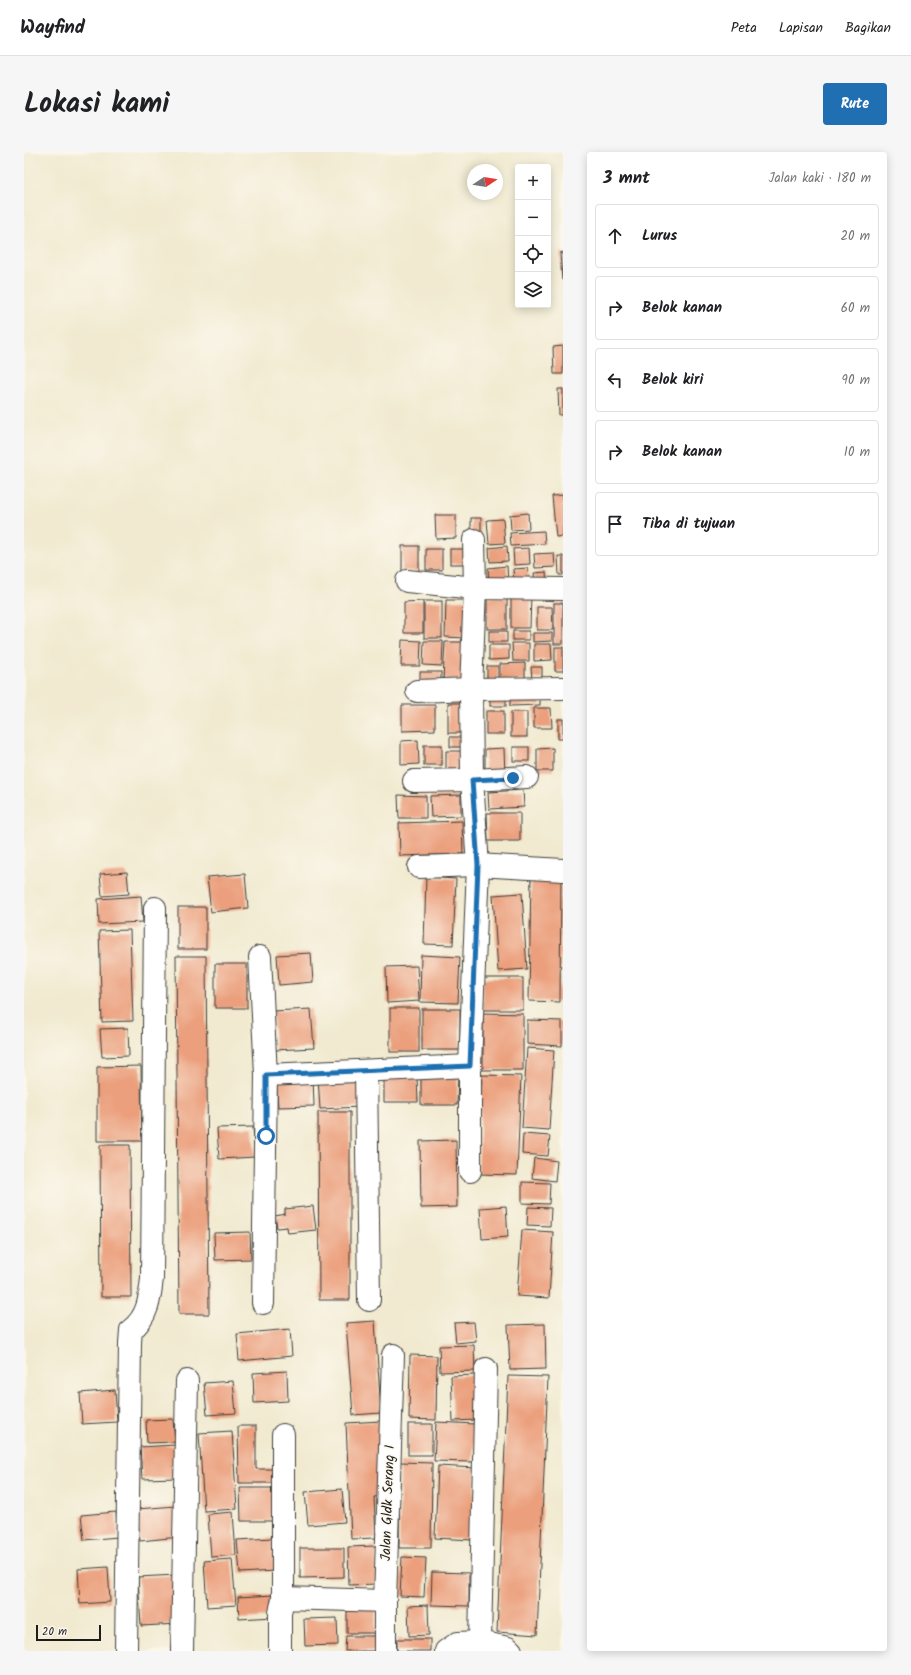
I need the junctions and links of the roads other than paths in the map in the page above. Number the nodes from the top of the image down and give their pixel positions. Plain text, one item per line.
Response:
1 (474, 540) dead end
2 (407, 581) dead end
3 (475, 588) junction
4 (563, 589) edge
5 (563, 688) edge
6 (471, 689) junction
7 (417, 691) dead end
8 (526, 777) dead end
9 (472, 780) junction
10 (414, 781) dead end
11 (478, 865) junction
12 (419, 867) dead end
13 (563, 870) edge
14 (155, 908) dead end
15 (260, 956) dead end
16 (470, 1066) junction
17 (366, 1071) junction
18 (266, 1075) junction
19 (470, 1171) dead end
20 (368, 1300) dead end
21 (263, 1303) dead end
22 (393, 1355) dead end
23 (486, 1369) dead end
24 (187, 1381) dead end
25 (283, 1435) dead end
26 (283, 1598) junction
27 (384, 1601) junction
28 (480, 1642) junction
29 (126, 1651) edge
30 (182, 1651) edge
31 (280, 1651) edge
32 (385, 1651) edge
33 (446, 1651) edge
34 (511, 1651) edge

1 - 3 street
2 - 3 street
3 - 4 street
3 - 6 street
5 - 6 street
6 - 7 street
6 - 9 street
8 - 9 street
9 - 10 street
9 - 11 street
11 - 12 street
11 - 13 street
11 - 16 street
14 - 29 street
15 - 18 street
16 - 17 street
16 - 19 street
17 - 18 street
17 - 20 street
18 - 21 street
22 - 27 street, Jalan Gldk Serang I
23 - 28 street
24 - 30 street
25 - 26 street
26 - 27 street
26 - 31 street
27 - 32 street, Jalan Gldk Serang I
28 - 33 street
28 - 34 street

